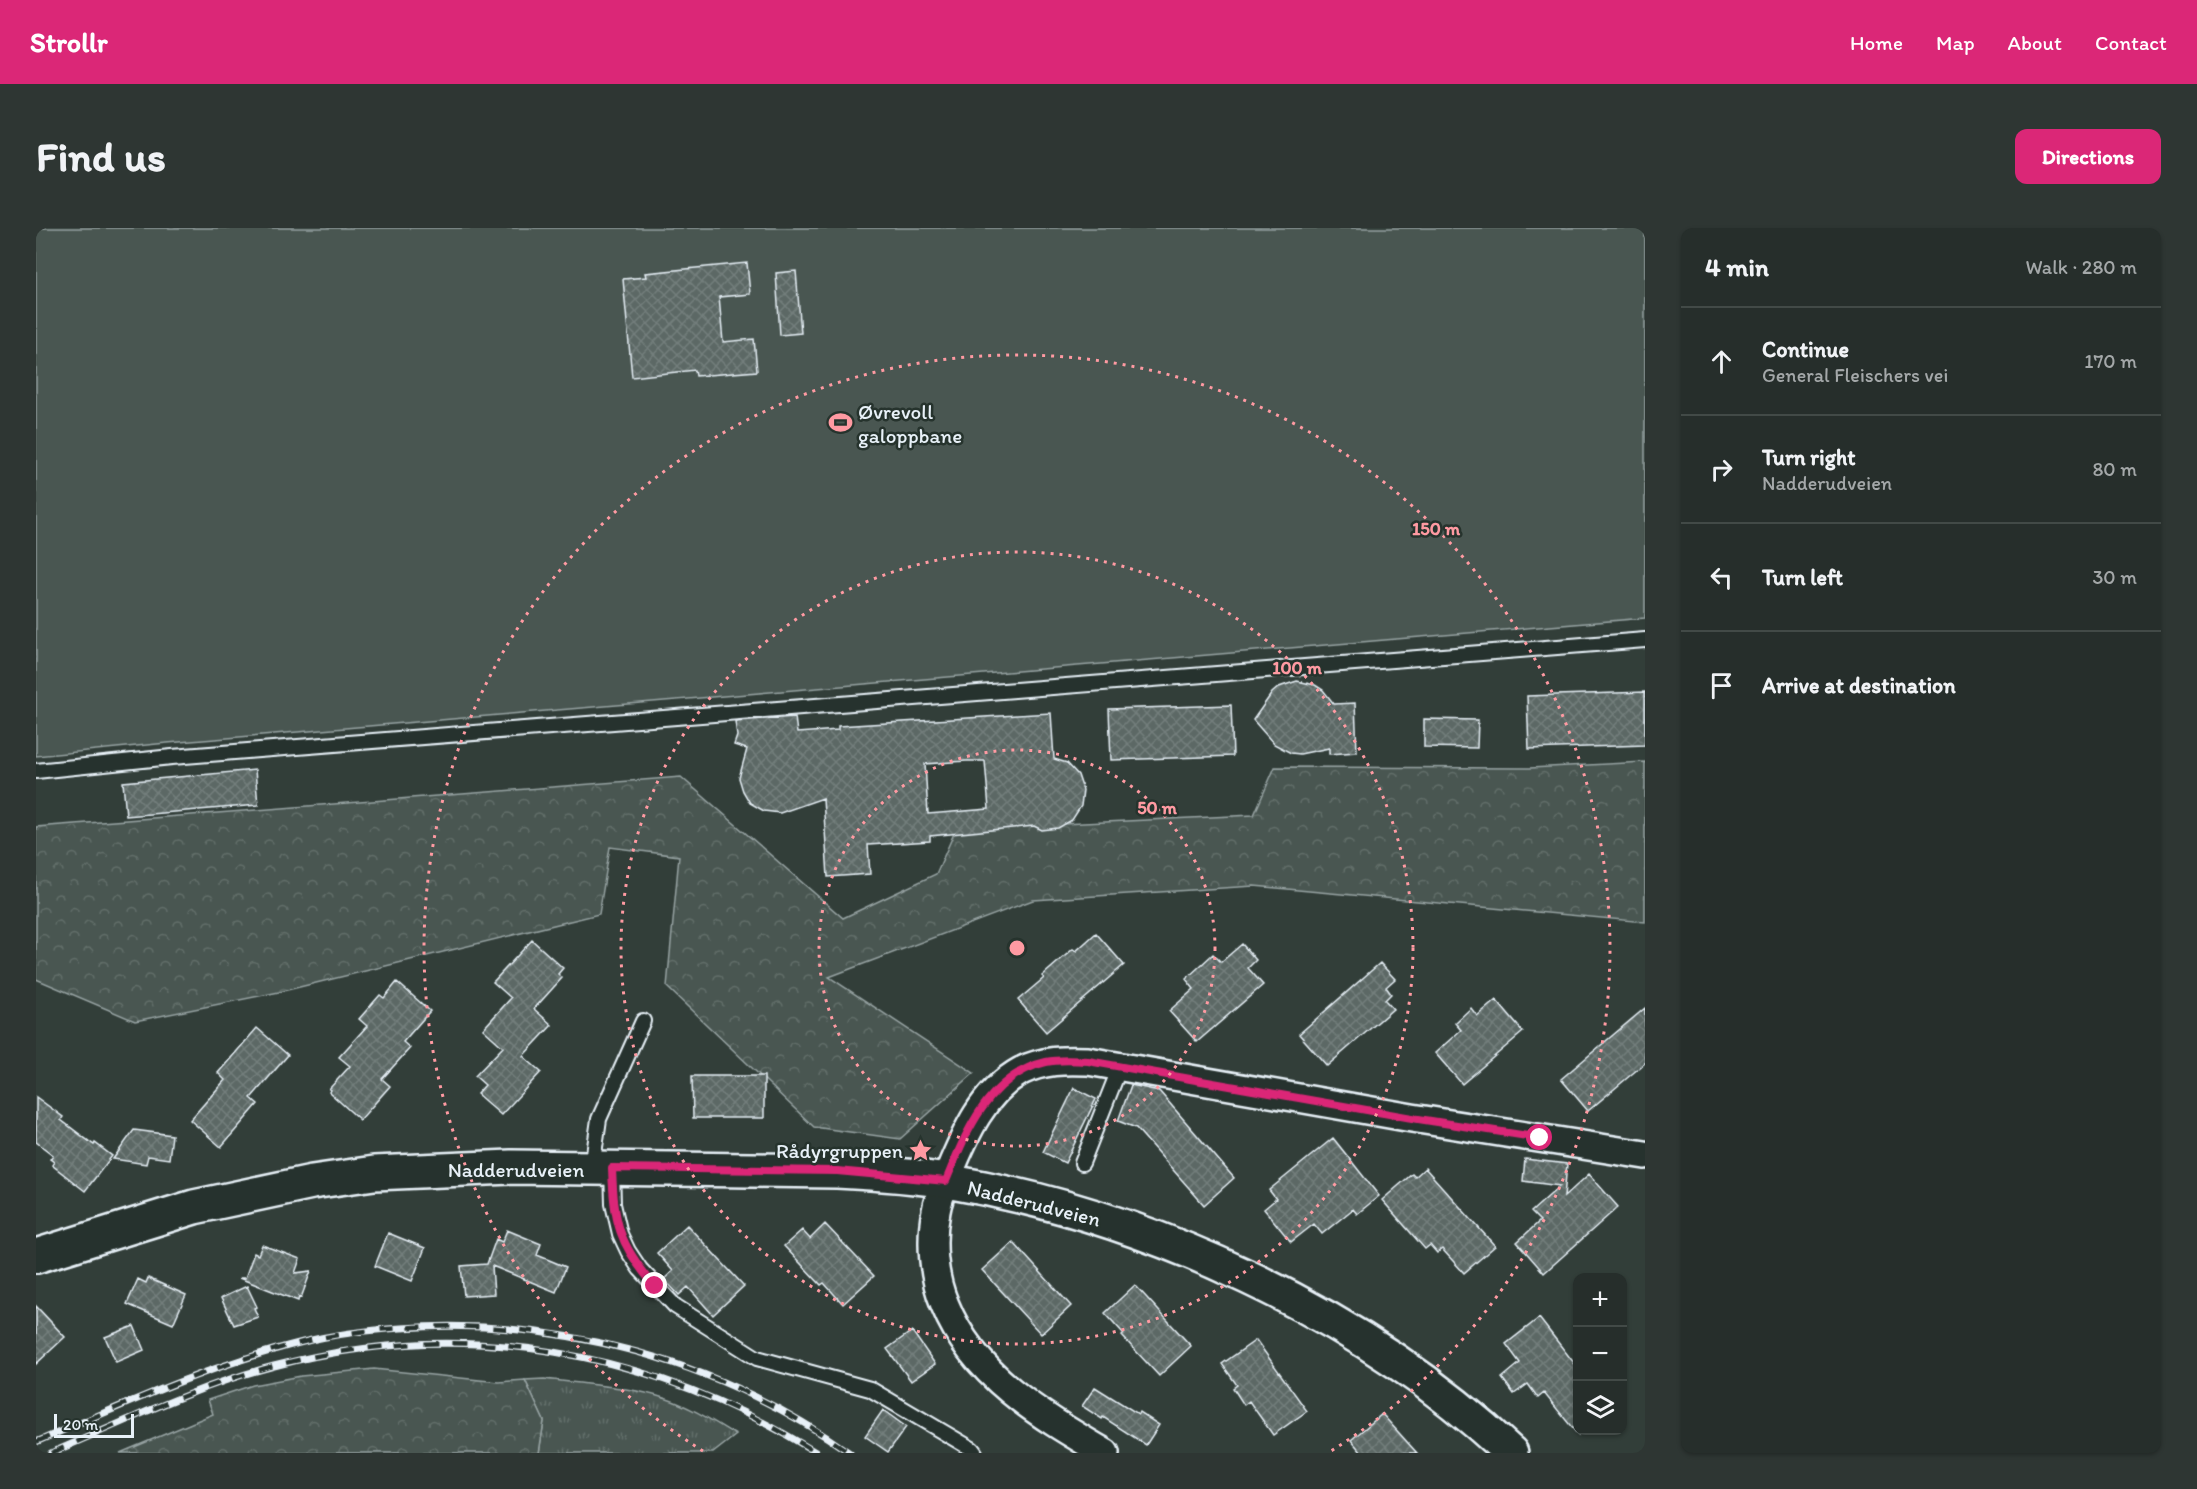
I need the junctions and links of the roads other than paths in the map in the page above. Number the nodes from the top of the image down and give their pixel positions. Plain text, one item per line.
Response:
1 (1645, 640) edge
2 (36, 771) edge
3 (643, 1021) dead end
4 (1120, 1067) junction
5 (1645, 1155) edge
6 (1082, 1164) dead end
7 (602, 1168) junction
8 (946, 1181) junction
9 (36, 1256) edge
10 (975, 1453) edge
11 (1105, 1453) edge
12 (1511, 1453) edge

1 - 2 lane
3 - 7 lane
4 - 5 street
4 - 6 lane
4 - 8 street
7 - 8 main road, Nadderudveien
7 - 9 main road, Nadderudveien
7 - 10 lane
8 - 11 street
8 - 12 main road, Nadderudveien

